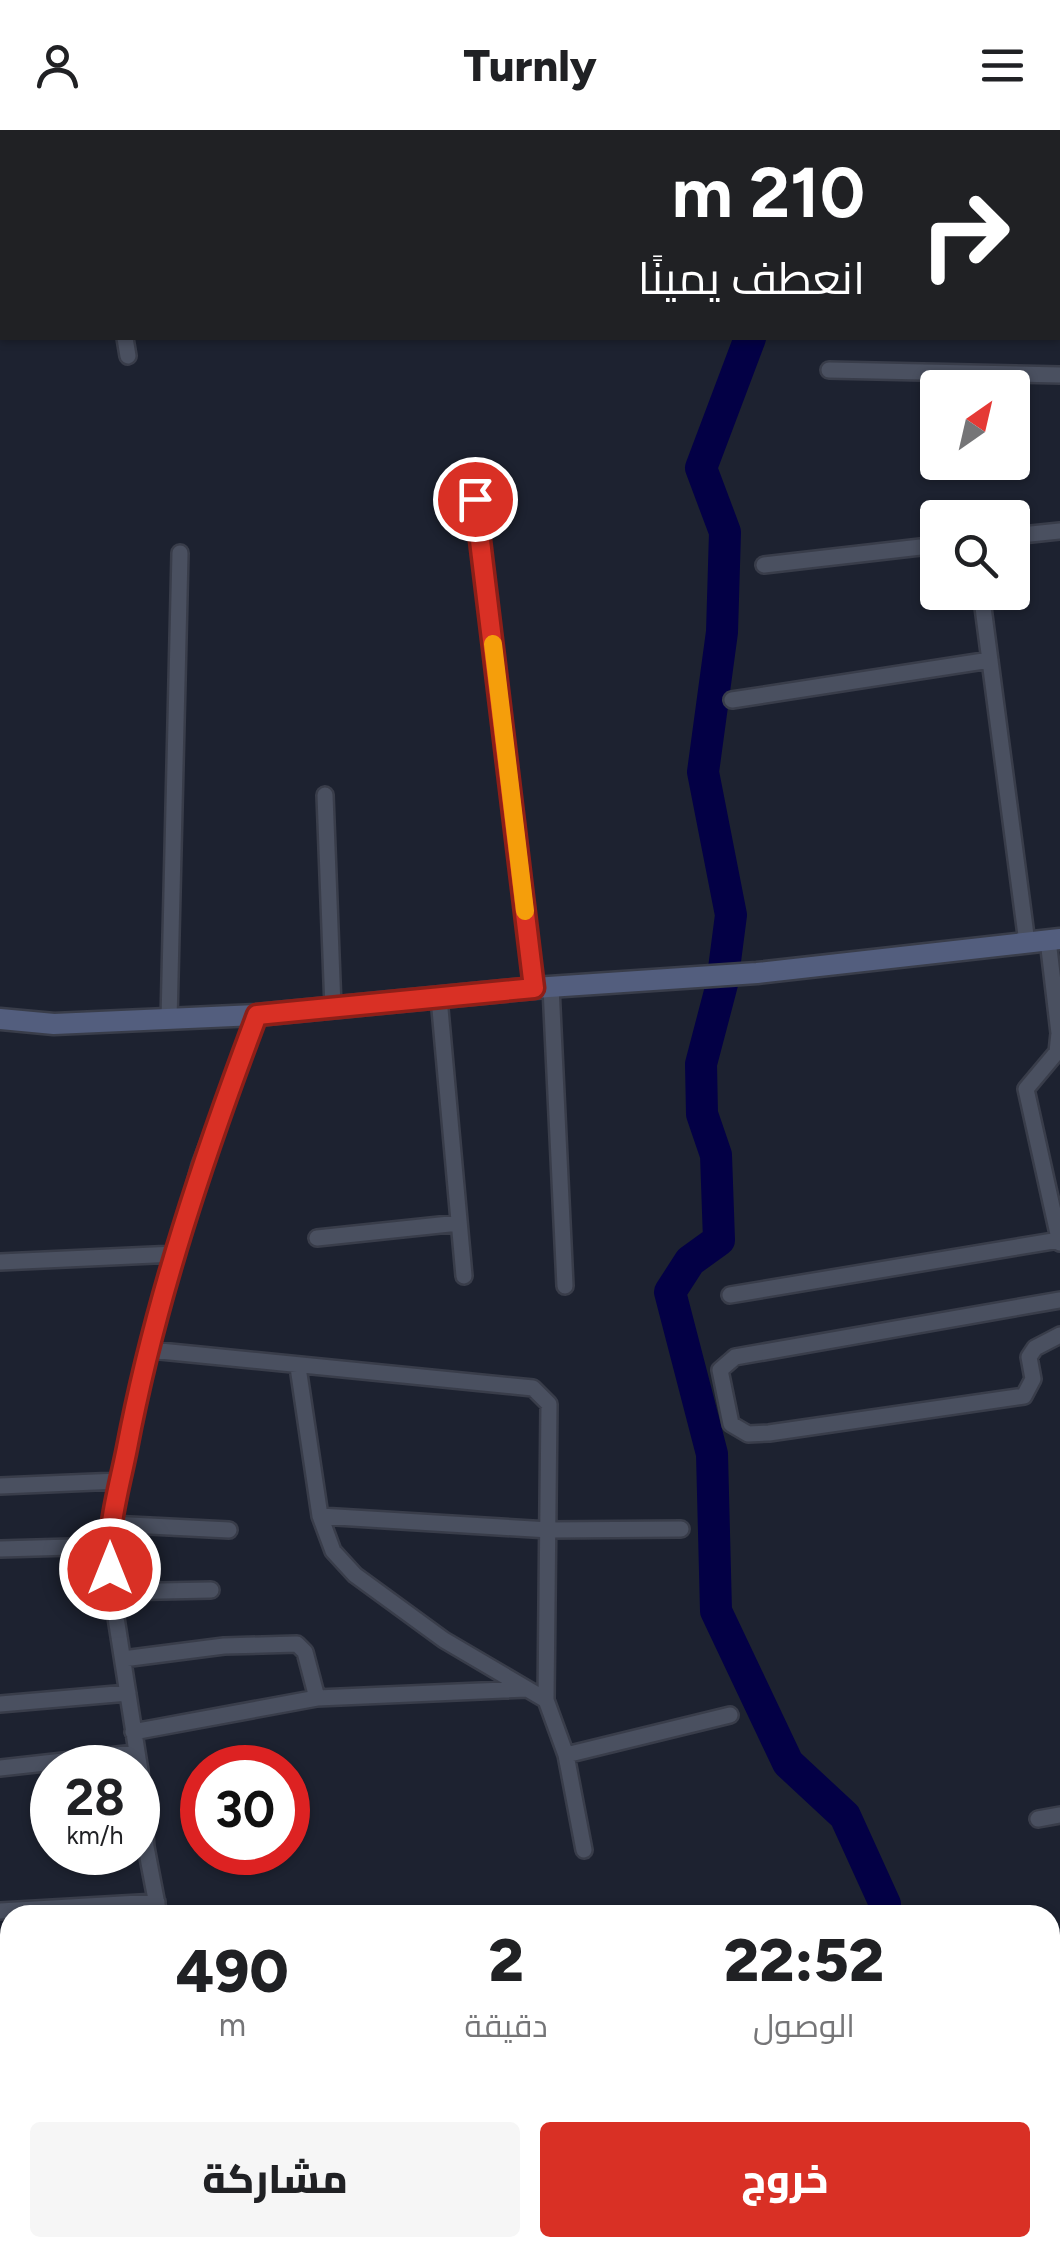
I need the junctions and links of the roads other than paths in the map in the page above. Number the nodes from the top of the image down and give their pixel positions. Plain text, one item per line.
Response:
1 (124, 340) edge
2 (128, 356) dead end
3 (829, 370) dead end
4 (1060, 374) edge
5 (475, 499) dead end
6 (1060, 531) edge
7 (1030, 534) edge
8 (920, 547) edge
9 (180, 554) dead end
10 (764, 565) dead end
11 (983, 610) edge
12 (990, 660) junction
13 (732, 700) dead end
14 (325, 794) dead end
15 (1045, 941) edge
16 (543, 988) junction
17 (440, 998) junction
18 (333, 1008) junction
19 (257, 1015) junction
20 (0, 1019) edge
21 (169, 1020) junction
22 (1060, 1165) edge
23 (1042, 1168) junction
24 (459, 1223) junction
25 (317, 1238) dead end
26 (1060, 1242) edge
27 (176, 1254) junction
28 (0, 1262) edge
29 (464, 1276) dead end
30 (566, 1286) dead end
31 (730, 1295) dead end
32 (1060, 1300) edge
33 (1060, 1335) edge
34 (150, 1350) junction
35 (298, 1368) junction
36 (119, 1481) junction
37 (0, 1486) edge
38 (320, 1516) junction
39 (110, 1524) junction
40 (681, 1529) dead end
41 (229, 1530) dead end
42 (549, 1530) junction
43 (108, 1546) junction
44 (0, 1548) edge
45 (211, 1590) dead end
46 (112, 1592) junction
47 (122, 1660) junction
48 (531, 1688) junction
49 (128, 1693) junction
50 (317, 1698) junction
51 (546, 1700) junction
52 (0, 1704) edge
53 (730, 1715) dead end
54 (132, 1732) junction
55 (134, 1745) edge
56 (566, 1755) junction
57 (30, 1765) edge
58 (0, 1768) edge
59 (1060, 1815) edge
60 (1038, 1820) dead end
61 (584, 1850) dead end
62 (153, 1875) edge
63 (158, 1905) edge

1 - 2 street
3 - 4 street
5 - 16 street
6 - 7 street
8 - 10 street
9 - 21 street
11 - 12 street
12 - 13 street
12 - 15 street
14 - 18 street
15 - 16 main road
15 - 23 street
16 - 17 main road
16 - 30 street
17 - 18 main road
17 - 24 street
18 - 19 main road
19 - 21 main road
19 - 27 street
20 - 21 main road
22 - 23 street
23 - 26 street
24 - 25 street
24 - 29 street
26 - 31 street
27 - 28 street
27 - 34 street
32 - 33 street
34 - 35 street
34 - 36 street
35 - 38 street
35 - 42 street
36 - 37 street
36 - 39 street
38 - 42 street
38 - 48 street
39 - 41 street
39 - 43 street
40 - 42 street
42 - 51 street
43 - 44 street
43 - 46 street
45 - 46 street
46 - 47 street
47 - 49 street
47 - 50 street
48 - 50 street
48 - 51 street
49 - 52 street
49 - 54 street
50 - 54 street
51 - 56 street
53 - 56 street
54 - 55 street
56 - 61 street
57 - 58 street
59 - 60 street
62 - 63 street

